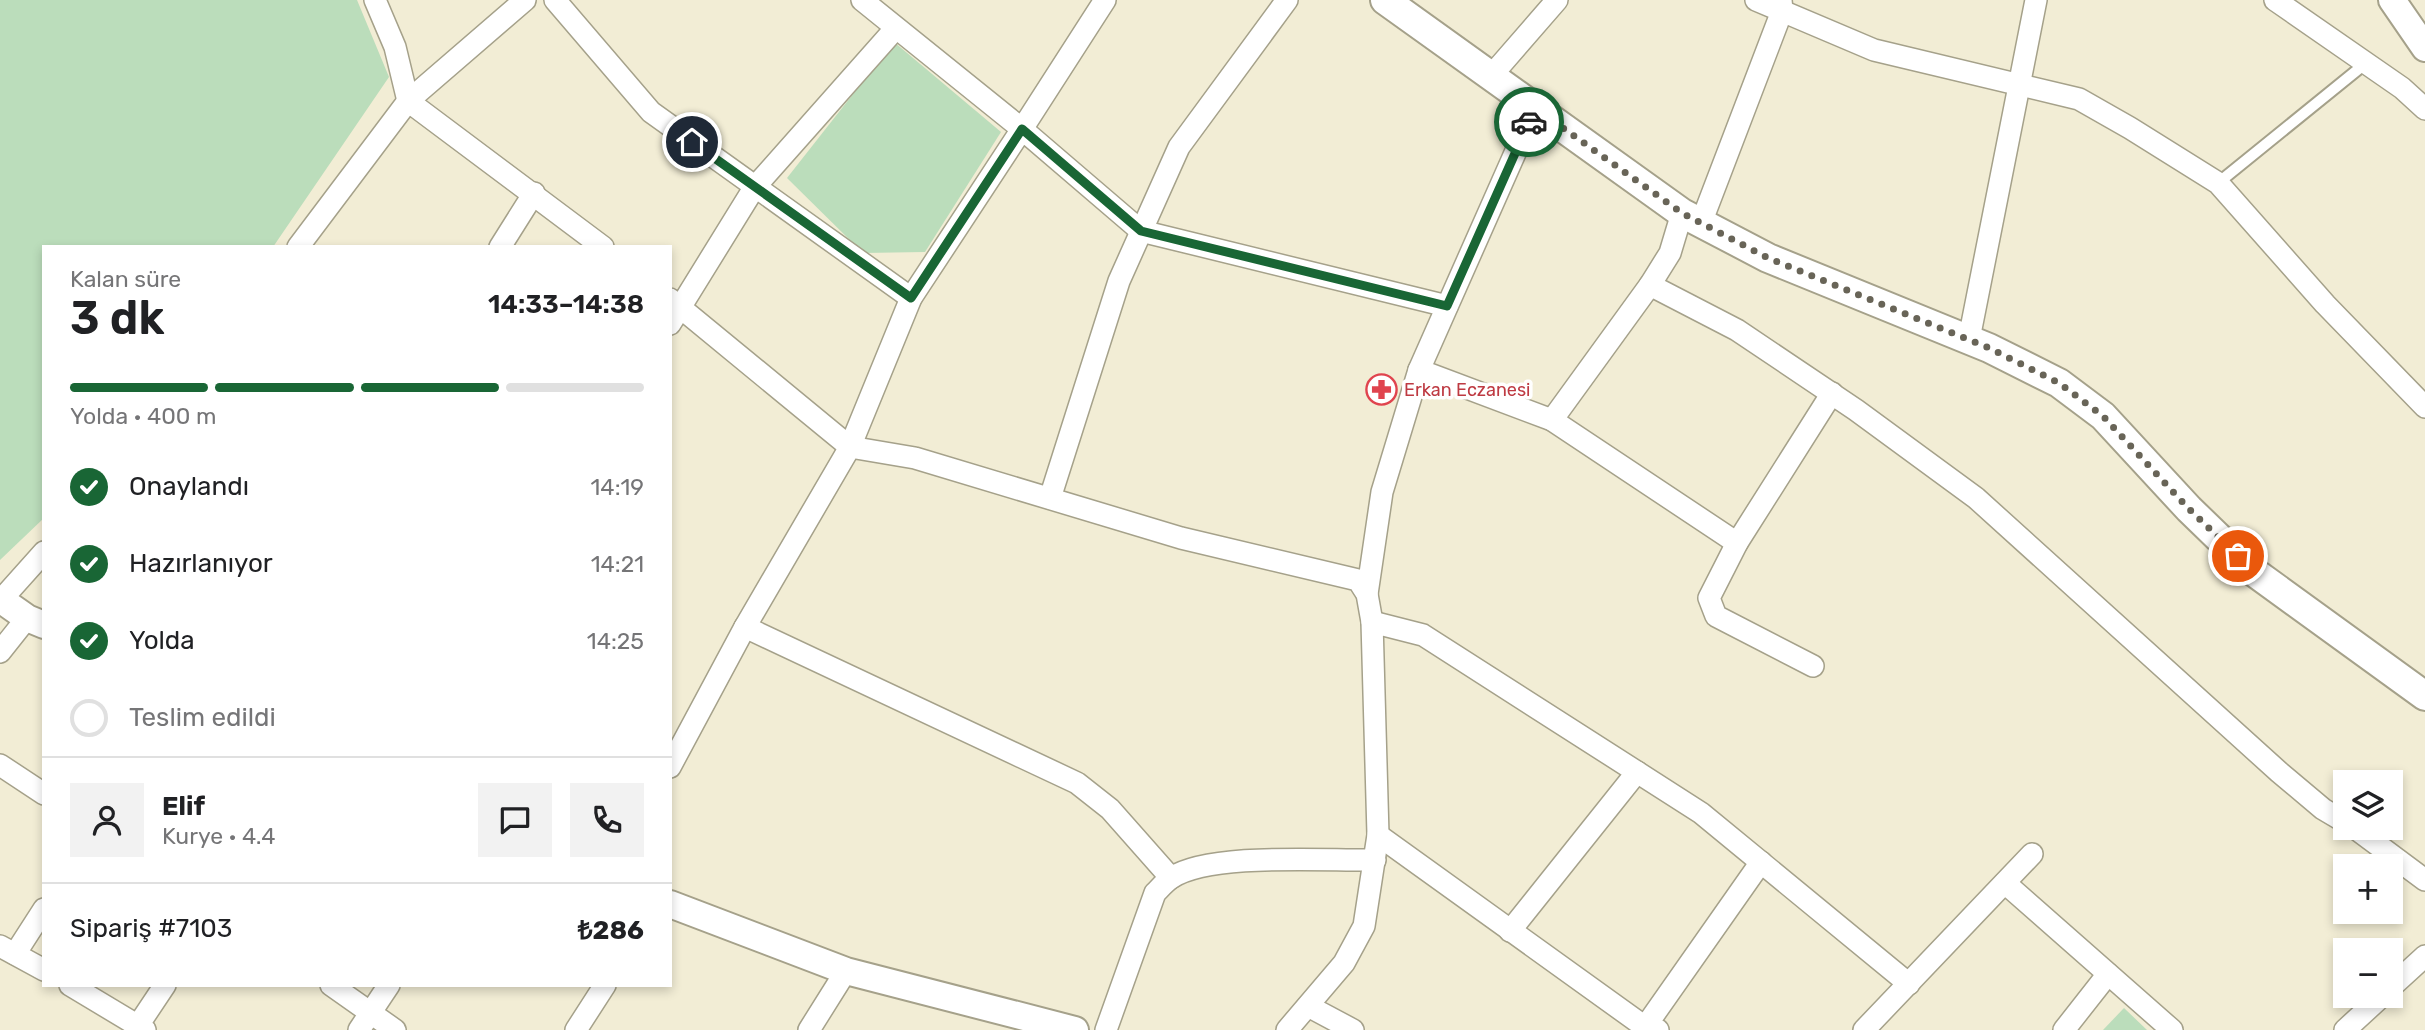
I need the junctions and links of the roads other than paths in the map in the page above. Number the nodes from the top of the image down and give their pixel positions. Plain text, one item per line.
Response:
1 (375, 0) edge
2 (525, 0) edge
3 (555, 0) edge
4 (862, 0) edge
5 (1105, 0) edge
6 (1287, 0) edge
7 (1385, 0) edge
8 (1557, 0) edge
9 (1756, 0) edge
10 (2036, 0) edge
11 (2275, 0) edge
12 (2392, 0) edge
13 (1782, 6) edge
14 (895, 29) junction
15 (2425, 48) edge
16 (2366, 63) junction
17 (1491, 76) junction
18 (2021, 86) junction
19 (408, 102) junction
20 (1535, 108) junction
21 (2425, 109) edge
22 (1022, 129) junction
23 (2218, 183) junction
24 (754, 188) junction
25 (534, 192) junction
26 (1691, 218) junction
27 (1141, 231) junction
28 (300, 245) edge
29 (501, 245) edge
30 (600, 245) edge
31 (1650, 285) junction
32 (911, 298) junction
33 (1447, 306) junction
34 (674, 310) edge
35 (1969, 339) junction
36 (1419, 370) junction
37 (1832, 393) junction
38 (2425, 407) edge
39 (1552, 420) junction
40 (849, 447) junction
41 (1050, 498) junction
42 (1737, 543) junction
43 (42, 554) edge
44 (1367, 594) junction
45 (1, 599) edge
46 (35, 622) edge
47 (1372, 622) junction
48 (745, 627) junction
49 (0, 652) edge
50 (1812, 666) dead end
51 (2425, 696) edge
52 (672, 763) edge
53 (0, 765) edge
54 (1637, 772) junction
55 (42, 793) edge
56 (2333, 814) edge
57 (1378, 835) junction
58 (2371, 840) edge
59 (2032, 854) dead end
60 (1375, 860) junction
61 (1761, 862) junction
62 (1171, 878) junction
63 (2425, 880) edge
64 (2005, 883) junction
65 (672, 905) edge
66 (42, 911) edge
67 (1510, 931) junction
68 (7, 950) edge
69 (2425, 956) edge
70 (42, 969) edge
71 (846, 971) junction
72 (2108, 974) junction
73 (2403, 976) edge
74 (1909, 984) junction
75 (73, 987) edge
76 (164, 987) edge
77 (333, 987) edge
78 (388, 987) edge
79 (604, 987) edge
80 (1308, 1006) junction
81 (2369, 1008) edge
82 (365, 1021) edge
83 (140, 1028) edge
84 (1648, 1029) edge
85 (395, 1030) edge
86 (576, 1030) edge
87 (809, 1030) edge
88 (1073, 1030) edge
89 (1106, 1030) edge
90 (1287, 1030) edge
91 (1353, 1030) edge
92 (1864, 1030) edge
93 (2064, 1030) edge
94 (2172, 1030) edge
95 (2345, 1030) edge

1 - 19 street
2 - 19 street
3 - 24 street
4 - 14 street
5 - 22 street
6 - 27 street
7 - 17 main road
8 - 17 street
9 - 13 street
10 - 18 street
11 - 16 street
12 - 15 street
13 - 18 street
13 - 26 street
14 - 22 street
14 - 24 street
16 - 21 street
16 - 23 lane
17 - 20 main road
18 - 23 street
18 - 35 street
19 - 25 street
19 - 28 street
20 - 26 main road
20 - 33 street
22 - 27 street
22 - 32 street
23 - 38 street
24 - 32 street
24 - 34 street
25 - 29 street
25 - 30 street
26 - 31 street
26 - 35 main road
27 - 33 street
27 - 41 street
31 - 37 street
31 - 39 street
32 - 40 street
33 - 36 street
34 - 40 street
35 - 51 main road
36 - 39 street
36 - 44 street
37 - 42 street
37 - 56 street
39 - 42 street
40 - 41 street
40 - 48 street
41 - 44 street
42 - 50 street
43 - 45 street
44 - 47 street
45 - 46 street
46 - 49 street
47 - 54 street
47 - 57 street
48 - 52 street
48 - 62 street
53 - 55 street
54 - 61 street
54 - 67 street
57 - 60 street
57 - 67 street
58 - 63 street
59 - 64 street
60 - 62 street
60 - 80 street
61 - 74 street
61 - 84 street
62 - 89 street
64 - 72 street
64 - 74 street
65 - 71 street
66 - 68 street
67 - 84 street
68 - 70 street
69 - 73 street
71 - 87 street
71 - 88 street
72 - 93 street
72 - 94 street
74 - 92 street
75 - 83 street
76 - 83 street
77 - 82 street
78 - 82 street
79 - 86 street
80 - 90 street
80 - 91 street
81 - 95 street
82 - 85 street

